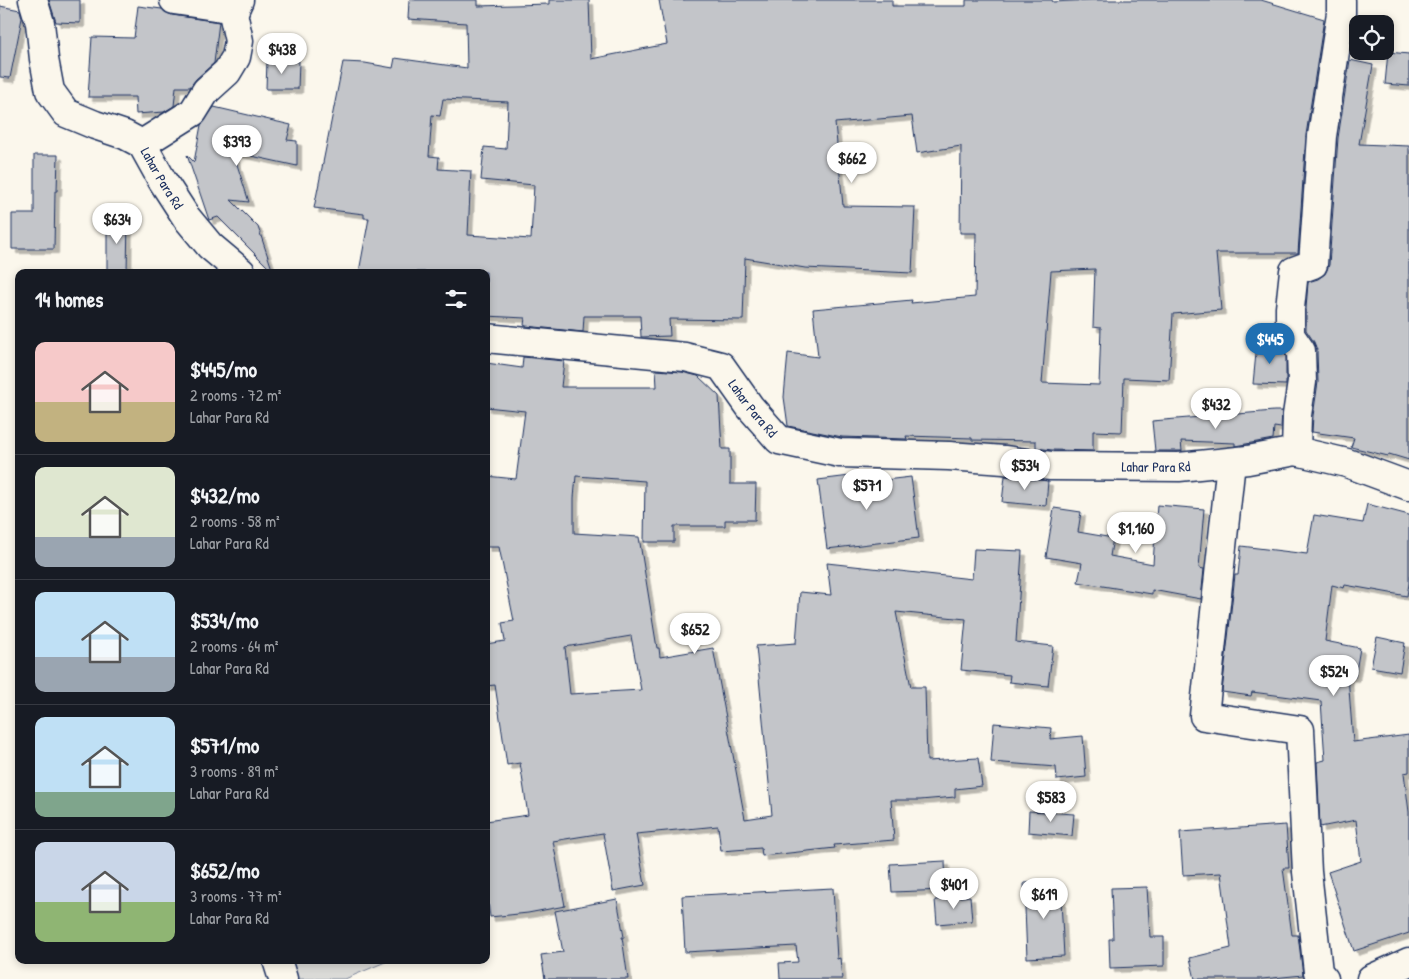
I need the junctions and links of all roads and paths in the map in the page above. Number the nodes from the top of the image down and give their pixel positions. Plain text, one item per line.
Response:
1 (33, 0) edge
2 (174, 0) edge
3 (1341, 0) edge
4 (237, 5) edge
5 (142, 144) junction
6 (237, 269) edge
7 (490, 338) edge
8 (1296, 451) junction
9 (1231, 462) junction
10 (1409, 486) edge
11 (1409, 962) edge
12 (279, 964) edge
13 (283, 979) edge
14 (1324, 979) edge
15 (1371, 979) edge

1 - 5 street, Lahar Para Rd
2 - 4 street
3 - 8 street
4 - 5 street
5 - 6 street, Lahar Para Rd
7 - 9 street, Lahar Para Rd
8 - 9 street, Lahar Para Rd
8 - 10 street, Lahar Para Rd
9 - 14 street
11 - 15 street
12 - 13 street

